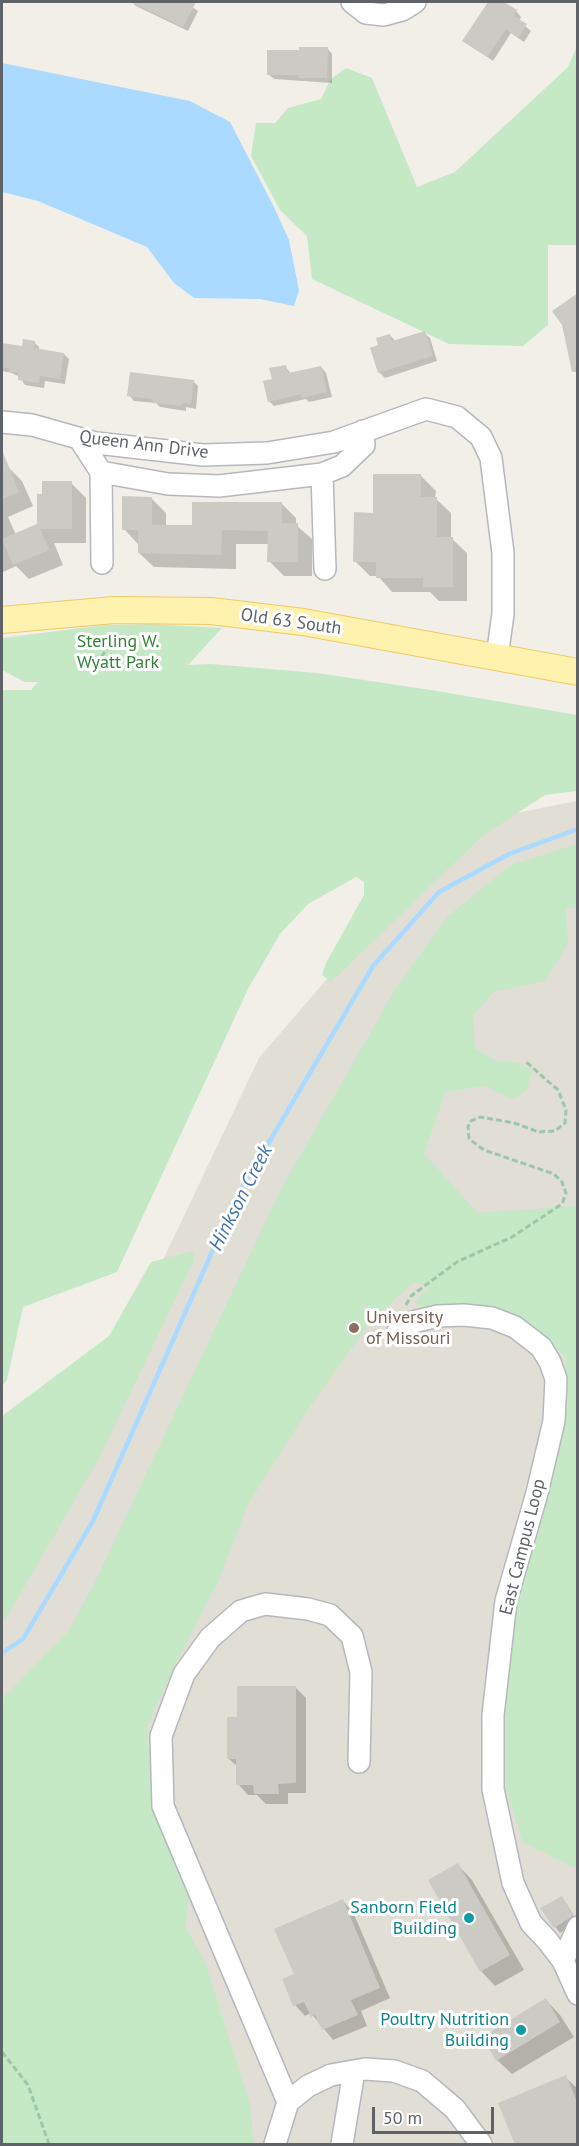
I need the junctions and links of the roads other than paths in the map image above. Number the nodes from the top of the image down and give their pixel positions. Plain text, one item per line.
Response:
1 (352, 2) edge
2 (415, 2) edge
3 (2, 422) edge
4 (363, 431) junction
5 (79, 438) junction
6 (101, 472) junction
7 (322, 474) junction
8 (102, 563) dead end
9 (326, 569) dead end
10 (2, 620) edge
11 (496, 657) junction
12 (578, 672) edge
13 (401, 1329) road end
14 (359, 1762) dead end
15 (578, 1928) edge
16 (563, 1961) junction
17 (578, 1994) edge
18 (354, 2071) junction
19 (288, 2102) junction
20 (275, 2145) edge
21 (342, 2145) edge
22 (482, 2145) edge

1 - 2 street
3 - 5 street, Queen Ann Drive
4 - 5 street, Queen Ann Drive
4 - 7 street
4 - 11 street, Queen Ann Drive
5 - 6 street
6 - 7 street
6 - 8 street
7 - 9 street
10 - 11 main road, Old 63 South
11 - 12 main road, Old 63 South
13 - 16 street, East Campus Loop
14 - 19 street
15 - 16 street
16 - 17 street, East Campus Loop
18 - 19 street
18 - 21 street
18 - 22 street
19 - 20 street

